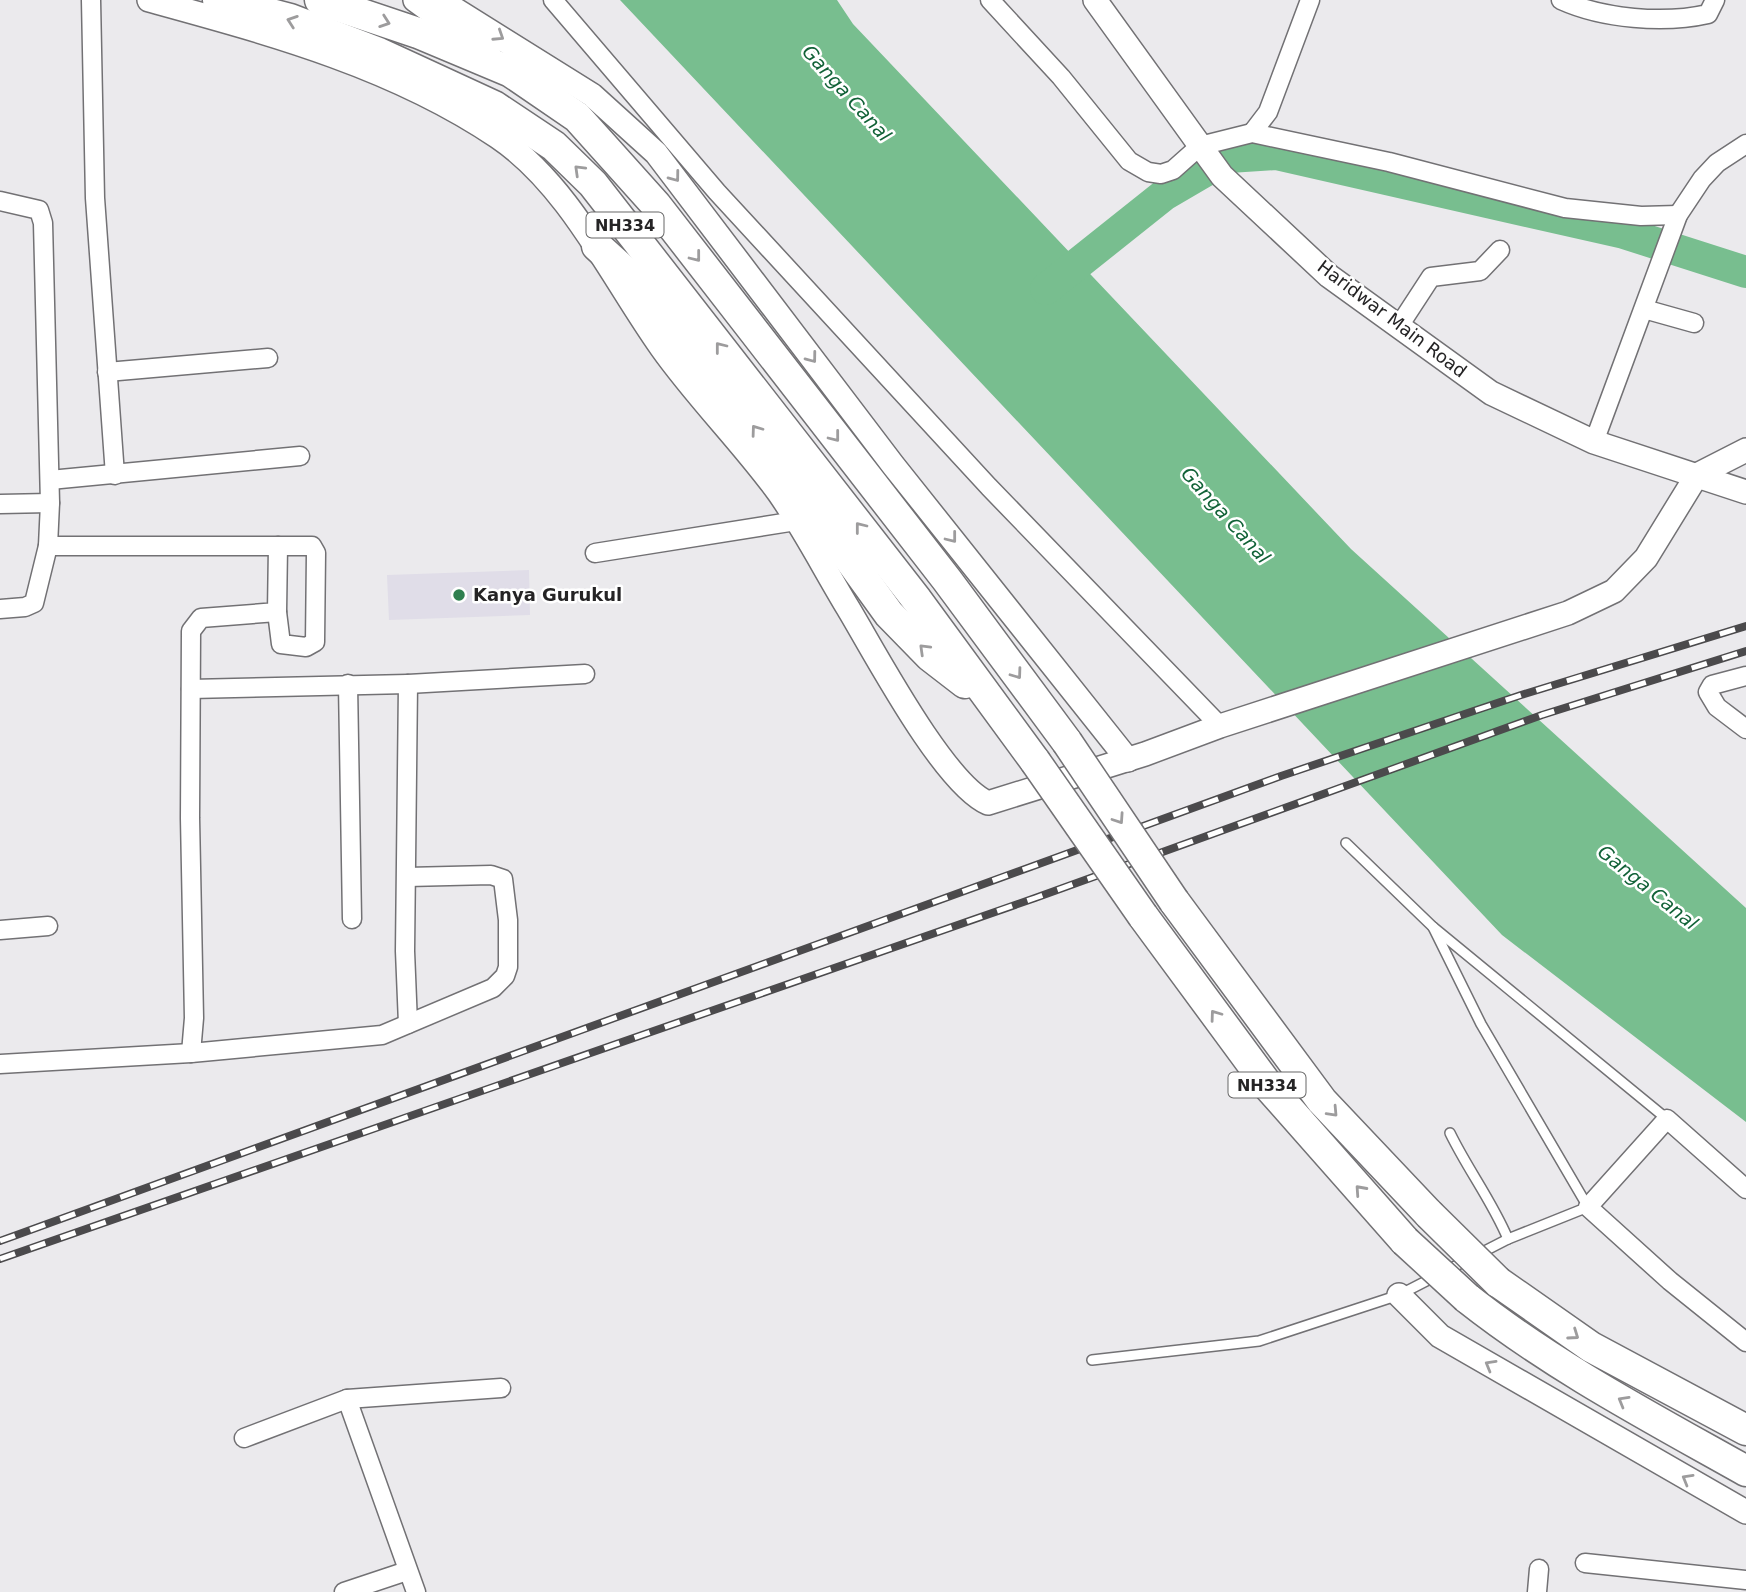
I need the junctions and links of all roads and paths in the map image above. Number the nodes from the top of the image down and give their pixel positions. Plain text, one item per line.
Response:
1 (91, 0) edge
2 (149, 0) edge
3 (219, 0) edge
4 (320, 0) edge
5 (415, 0) edge
6 (440, 0) edge
7 (553, 0) edge
8 (990, 0) edge
9 (1095, 0) edge
10 (1310, 0) edge
11 (1561, 0) edge
12 (1715, 0) edge
13 (511, 72) junction
14 (1252, 133) junction
15 (1746, 144) edge
16 (1203, 150) junction
17 (0, 201) edge
18 (1678, 215) junction
19 (597, 246) junction
20 (1500, 250) dead end
21 (1644, 309) junction
22 (1694, 323) dead end
23 (1399, 326) junction
24 (268, 358) dead end
25 (107, 372) junction
26 (1594, 442) junction
27 (1746, 450) edge
28 (300, 456) dead end
29 (115, 475) junction
30 (1697, 475) junction
31 (50, 481) junction
32 (1746, 492) edge
33 (50, 503) junction
34 (0, 504) edge
35 (796, 521) junction
36 (48, 546) junction
37 (278, 546) junction
38 (595, 552) dead end
39 (0, 609) edge
40 (277, 612) junction
41 (585, 674) dead end
42 (1746, 676) edge
43 (348, 684) junction
44 (408, 684) junction
45 (191, 689) junction
46 (995, 708) junction
47 (1228, 724) junction
48 (1746, 729) edge
49 (1128, 760) junction
50 (1346, 843) dead end
51 (407, 877) junction
52 (352, 919) dead end
53 (48, 926) dead end
54 (1433, 927) junction
55 (0, 930) edge
56 (408, 1024) junction
57 (191, 1053) junction
58 (0, 1063) edge
59 (1667, 1119) junction
60 (1450, 1133) dead end
61 (1746, 1189) edge
62 (1588, 1207) junction
63 (1507, 1239) junction
64 (1399, 1295) junction
65 (1746, 1342) edge
66 (1092, 1360) dead end
67 (501, 1388) dead end
68 (347, 1399) junction
69 (1746, 1430) edge
70 (244, 1438) dead end
71 (1746, 1471) edge
72 (1746, 1512) edge
73 (1585, 1563) dead end
74 (1539, 1569) dead end
75 (407, 1571) junction
76 (1746, 1580) edge
77 (1746, 1586) edge
78 (344, 1592) edge
79 (416, 1592) edge
80 (1537, 1592) edge
81 (1745, 1592) edge

1 - 25 street
2 - 19 street
46 -> 3 highway, NH334
4 -> 13 highway, NH334
5 - 13 street
6 -> 49 street
7 - 47 street
8 - 16 street
9 - 16 street, Haridwar Main Road
10 - 14 street
11 - 12 street
13 -> 69 highway, NH334, bridge
14 - 16 street
14 - 18 street
15 - 18 street
16 - 23 street, Haridwar Main Road
17 - 31 street
18 - 21 street
19 - 35 street
46 -> 19 highway
20 - 23 street
21 - 22 street
21 - 26 street
23 - 26 street, Haridwar Main Road
24 - 25 street
25 - 29 street
26 - 30 street, Haridwar Main Road
27 - 30 street
28 - 29 street
29 - 31 street
30 - 32 street, Haridwar Main Road
30 - 47 street
31 - 33 street
33 - 34 street
33 - 36 street
35 - 38 street
35 - 49 street
36 - 37 street
36 - 39 street
37 - 40 street
37 - 40 street
40 - 45 street
41 - 44 street
42 - 48 street
43 - 44 street
43 - 45 street
43 - 52 street
44 - 51 street
45 - 57 street
71 -> 46 highway, NH334, bridge
47 - 49 street
50 - 54 lane
51 - 56 street
51 - 56 street
53 - 55 street
54 - 59 lane
54 - 62 lane
56 - 57 street
57 - 58 street
59 - 61 street
59 - 62 street
60 - 63 lane
62 - 63 lane
62 - 65 street
63 - 64 lane
64 - 66 lane
72 -> 64 street
67 - 68 street
68 - 70 street
68 - 75 street
73 - 76 street
74 - 80 street
75 - 78 street
75 - 79 street
77 - 81 street

